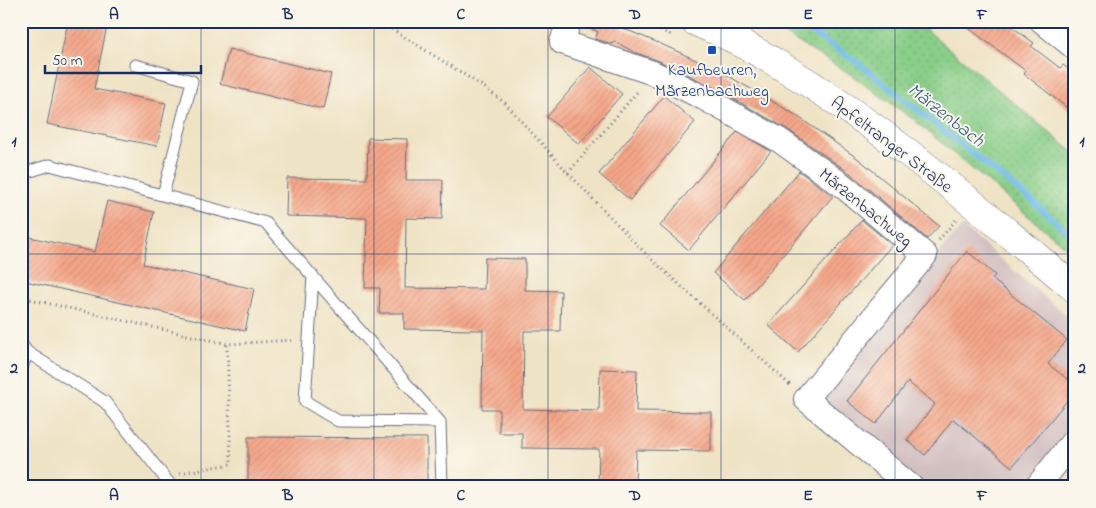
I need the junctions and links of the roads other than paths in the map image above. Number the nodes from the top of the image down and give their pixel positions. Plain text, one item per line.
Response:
1 (569, 21) edge
2 (694, 21) edge
3 (1042, 21) edge
4 (1075, 48) edge
5 (135, 64) dead end
6 (21, 174) edge
7 (163, 195) junction
8 (313, 276) junction
9 (1075, 289) edge
10 (24, 347) edge
11 (21, 371) edge
12 (440, 422) junction
13 (1075, 439) edge
14 (172, 487) edge
15 (442, 487) edge
16 (911, 487) edge
17 (1037, 487) edge

1 - 16 street, Märzenbachweg
2 - 9 street, Apfeltranger Straße
3 - 4 street
5 - 7 lane
6 - 7 lane
7 - 8 lane
8 - 12 lane
8 - 12 lane
10 - 11 lane
10 - 14 lane
12 - 15 lane
13 - 17 street

